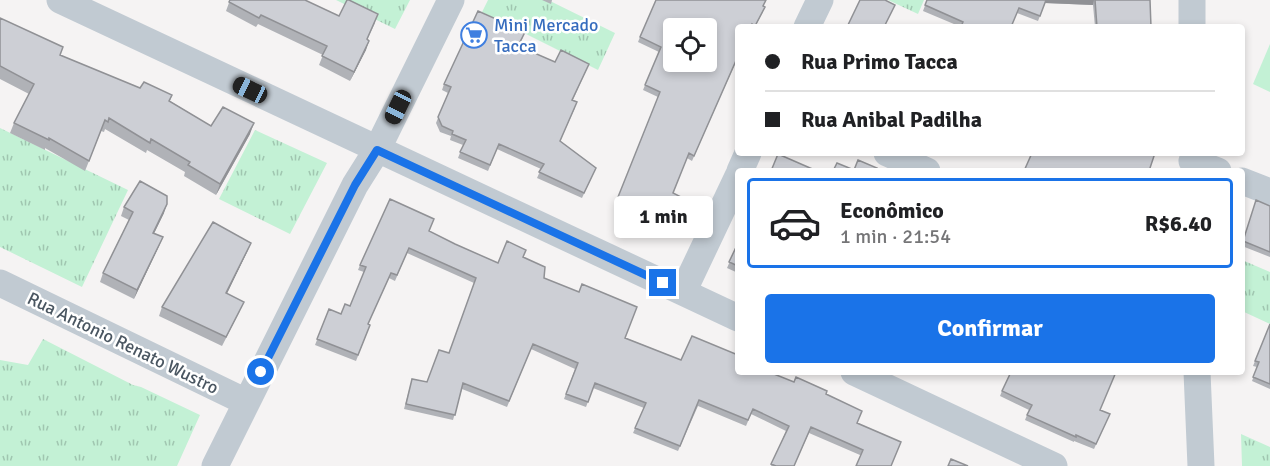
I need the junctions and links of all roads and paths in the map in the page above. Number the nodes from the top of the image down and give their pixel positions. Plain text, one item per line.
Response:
1 (60, 0) edge
2 (451, 0) edge
3 (820, 0) edge
4 (1192, 0) edge
5 (808, 24) edge
6 (1192, 24) edge
7 (377, 150) junction
8 (894, 156) edge
9 (1192, 162) edge
10 (920, 168) edge
11 (1209, 168) edge
12 (735, 182) edge
13 (1245, 182) edge
14 (1270, 192) edge
15 (0, 283) edge
16 (683, 292) junction
17 (735, 317) edge
18 (860, 375) edge
19 (1197, 375) edge
20 (246, 402) junction
21 (215, 466) edge
22 (1054, 466) edge
23 (1201, 466) edge

1 - 7 street
2 - 7 street
3 - 5 street
4 - 6 street
7 - 16 street
7 - 20 street
8 - 10 street
9 - 11 street
12 - 16 street
13 - 14 street
15 - 20 street, Rua Antonio Renato Wustro
16 - 17 street
18 - 22 street
19 - 23 street
20 - 21 street

